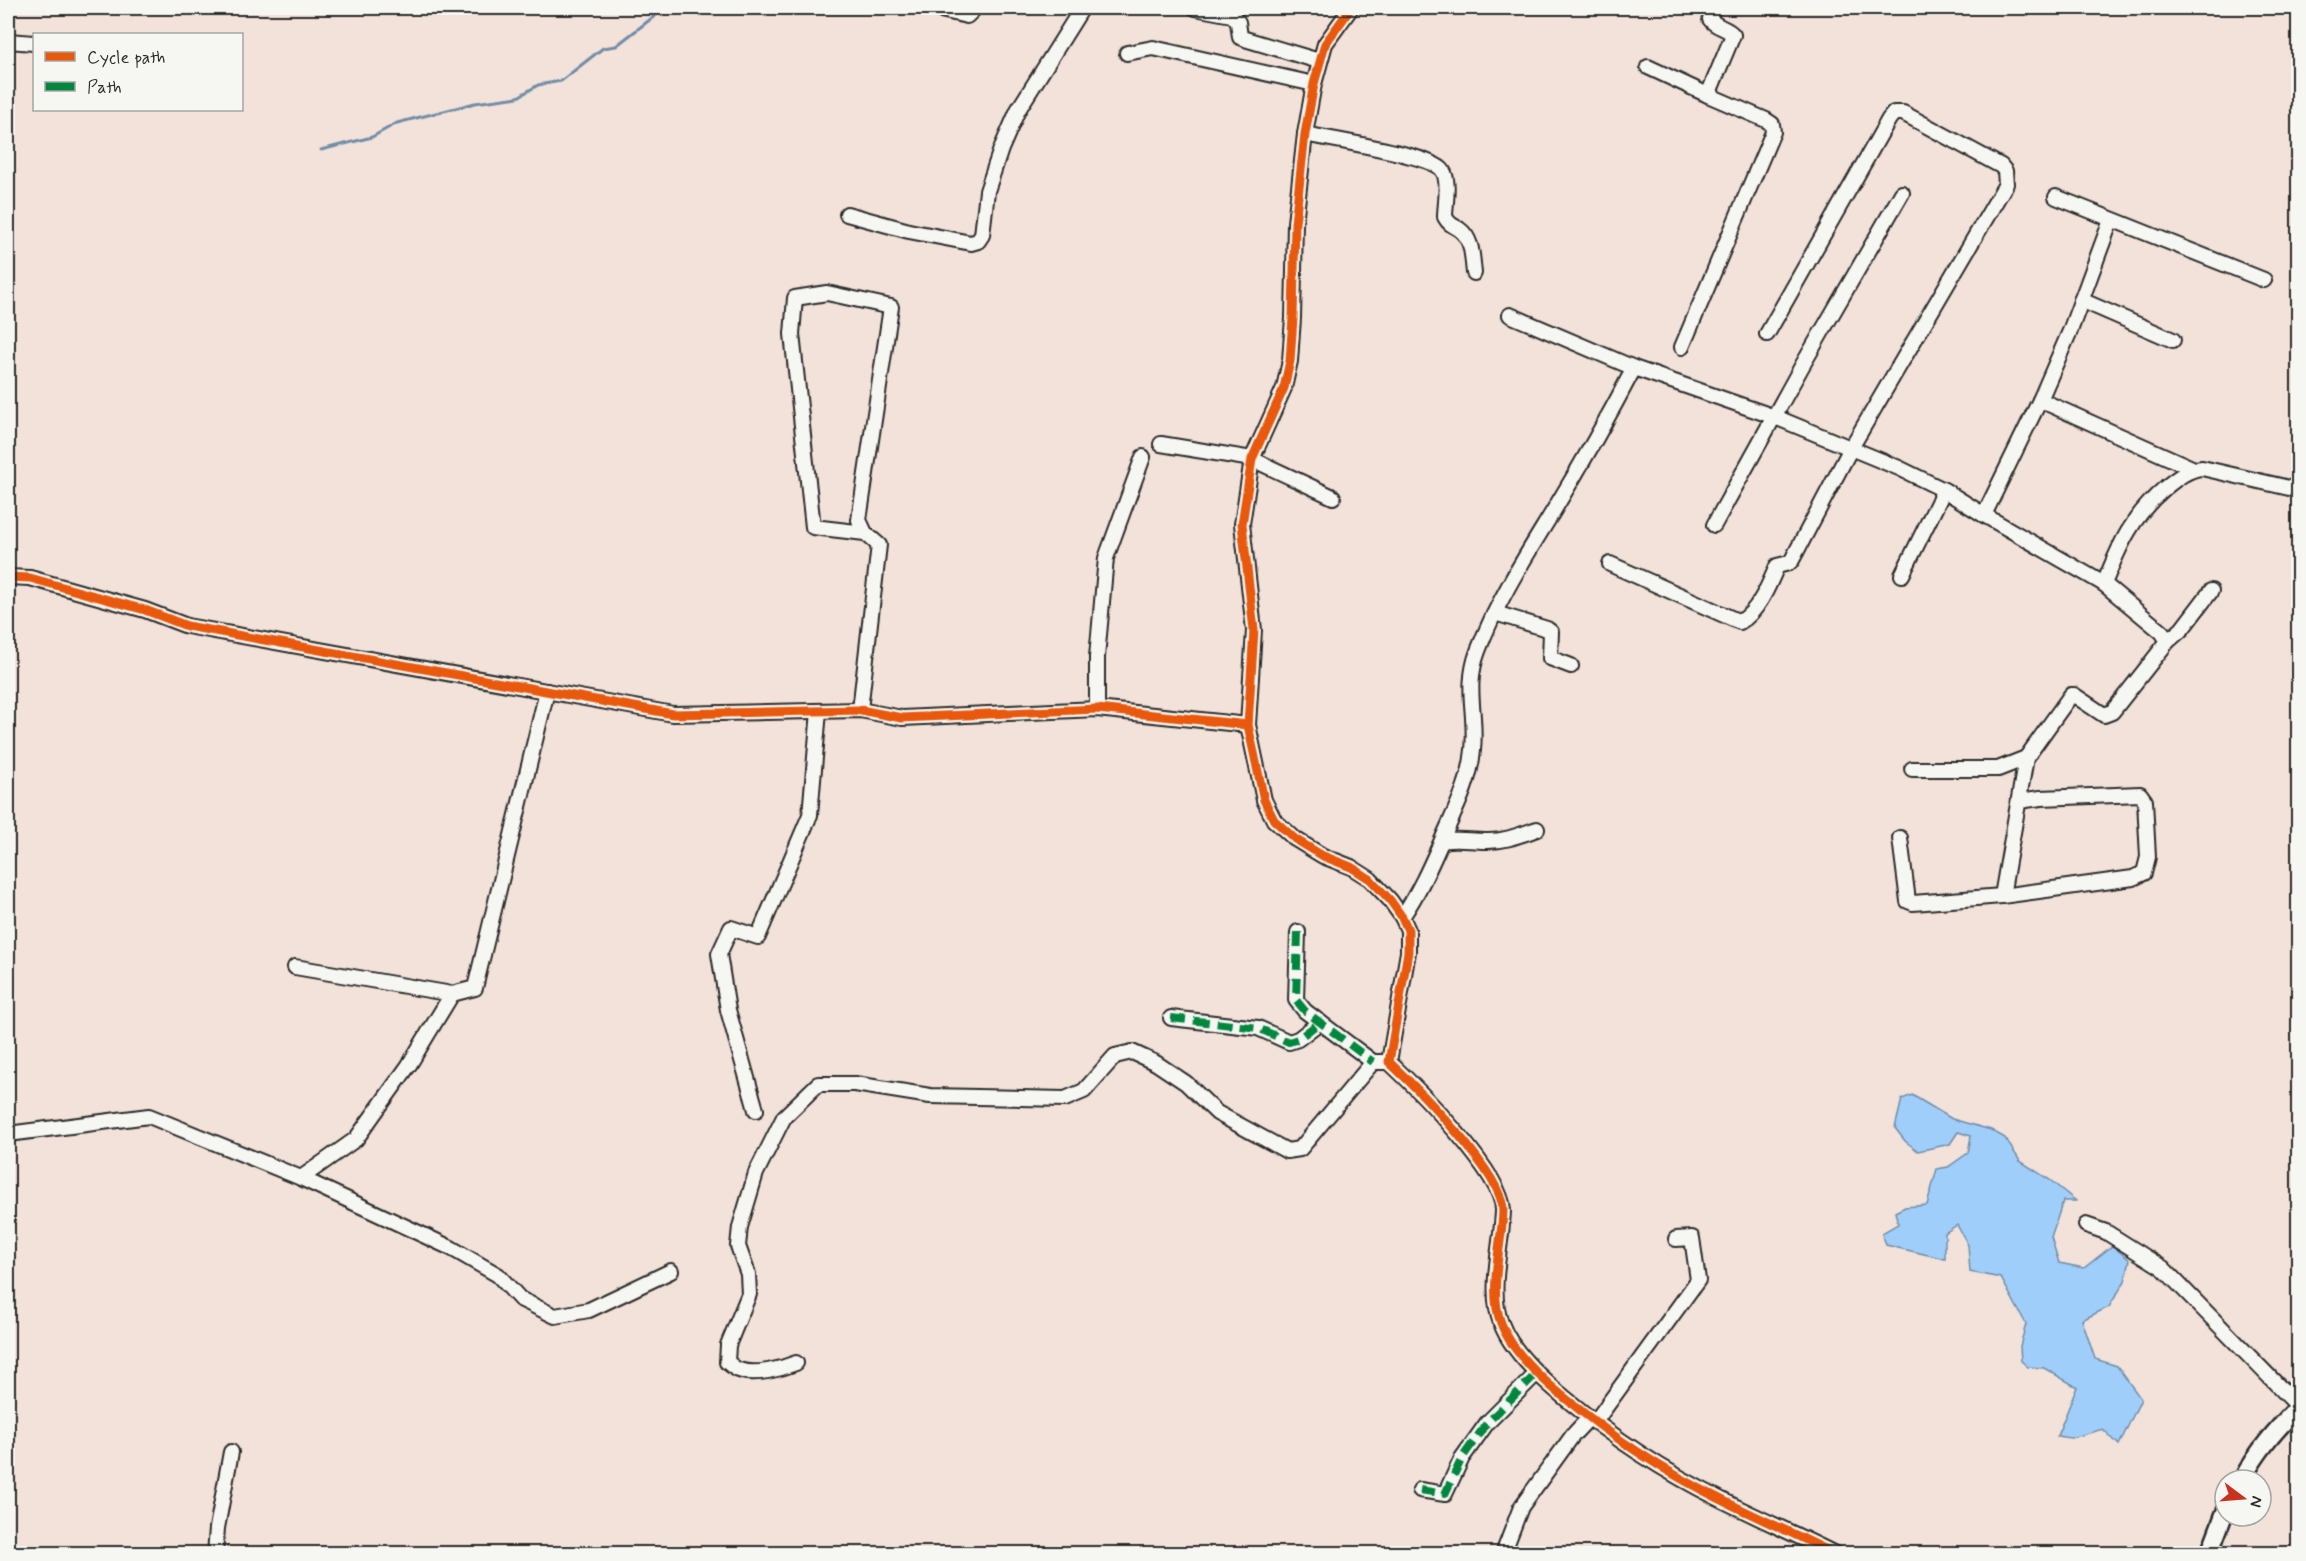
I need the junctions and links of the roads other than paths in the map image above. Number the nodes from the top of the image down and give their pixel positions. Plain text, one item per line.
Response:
1 (932, 8) edge
2 (975, 8) edge
3 (1082, 8) edge
4 (1196, 8) edge
5 (1351, 8) edge
6 (1713, 8) edge
7 (8, 41) edge
8 (33, 43) edge
9 (1127, 53) dead end
10 (1319, 61) junction
11 (1648, 67) dead end
12 (1314, 84) junction
13 (1708, 95) junction
14 (1305, 134) junction
15 (1902, 193) dead end
16 (2056, 197) dead end
17 (847, 214) dead end
18 (2111, 220) junction
19 (1474, 273) dead end
20 (2264, 280) dead end
21 (2081, 300) junction
22 (1510, 315) dead end
23 (1767, 334) dead end
24 (2173, 340) dead end
25 (1682, 347) dead end
26 (1634, 368) junction
27 (2040, 400) junction
28 (1775, 417) junction
29 (1161, 444) dead end
30 (1851, 448) junction
31 (1143, 457) dead end
32 (1252, 459) junction
33 (2194, 469) junction
34 (1944, 490) junction
35 (2298, 490) edge
36 (1333, 497) dead end
37 (1984, 515) junction
38 (1714, 525) dead end
39 (865, 533) junction
40 (1610, 564) dead end
41 (1902, 575) dead end
42 (8, 578) edge
43 (2104, 584) junction
44 (2211, 591) dead end
45 (1495, 613) junction
46 (2168, 641) junction
47 (1571, 666) dead end
48 (547, 691) junction
49 (1097, 709) junction
50 (860, 710) junction
51 (819, 711) junction
52 (1248, 725) junction
53 (2026, 758) junction
54 (1912, 769) dead end
55 (2019, 801) junction
56 (1537, 829) dead end
57 (1900, 838) dead end
58 (1442, 841) junction
59 (2002, 896) junction
60 (1402, 917) junction
61 (1298, 932) dead end
62 (295, 966) dead end
63 (452, 994) junction
64 (1171, 1018) dead end
65 (1320, 1022) junction
66 (1372, 1062) junction
67 (1389, 1062) junction
68 (756, 1110) dead end
69 (8, 1134) edge
70 (301, 1178) junction
71 (2085, 1225) dead end
72 (1676, 1239) dead end
73 (671, 1271) dead end
74 (796, 1363) dead end
75 (1536, 1374) junction
76 (2298, 1407) edge
77 (1592, 1420) junction
78 (231, 1452) dead end
79 (2248, 1468) edge
80 (1420, 1490) dead end
81 (2219, 1528) edge
82 (215, 1554) edge
83 (1503, 1554) edge
84 (1835, 1554) edge
85 (2209, 1554) edge

1 - 2 street
3 - 17 street
4 - 10 street
5 - 10 street
6 - 13 street
7 - 8 street
9 - 12 street
10 - 12 street
11 - 13 street
12 - 14 street
13 - 25 street
14 - 19 street
14 - 32 street
15 - 28 street
16 - 18 street
18 - 20 street
18 - 21 street
21 - 24 street
21 - 27 street
22 - 26 street
23 - 30 street
26 - 28 street
26 - 45 street
27 - 33 street
27 - 37 street
28 - 30 street
28 - 38 street
29 - 32 street
30 - 34 street
30 - 40 street
31 - 49 street
32 - 36 street
32 - 52 street
33 - 35 street
33 - 43 street
34 - 37 street
34 - 41 street
37 - 43 street
39 - 39 street
39 - 50 street
42 - 48 street
43 - 46 street
44 - 46 street
45 - 47 street
45 - 58 street
46 - 53 street
48 - 51 street
48 - 63 street
49 - 50 street
49 - 52 street
50 - 51 street
51 - 68 street
52 - 60 street
53 - 54 street
53 - 55 street
55 - 59 street
55 - 59 street
56 - 58 street
57 - 59 street
58 - 60 street
60 - 67 street
61 - 65 street
62 - 63 street
63 - 70 street
64 - 65 street
65 - 66 street
66 - 67 street
66 - 74 street
67 - 75 street
69 - 70 street
70 - 73 street
71 - 76 street
72 - 77 street
75 - 77 street
75 - 80 street
76 - 79 main road
77 - 83 street
77 - 84 street
78 - 82 street
81 - 85 main road

